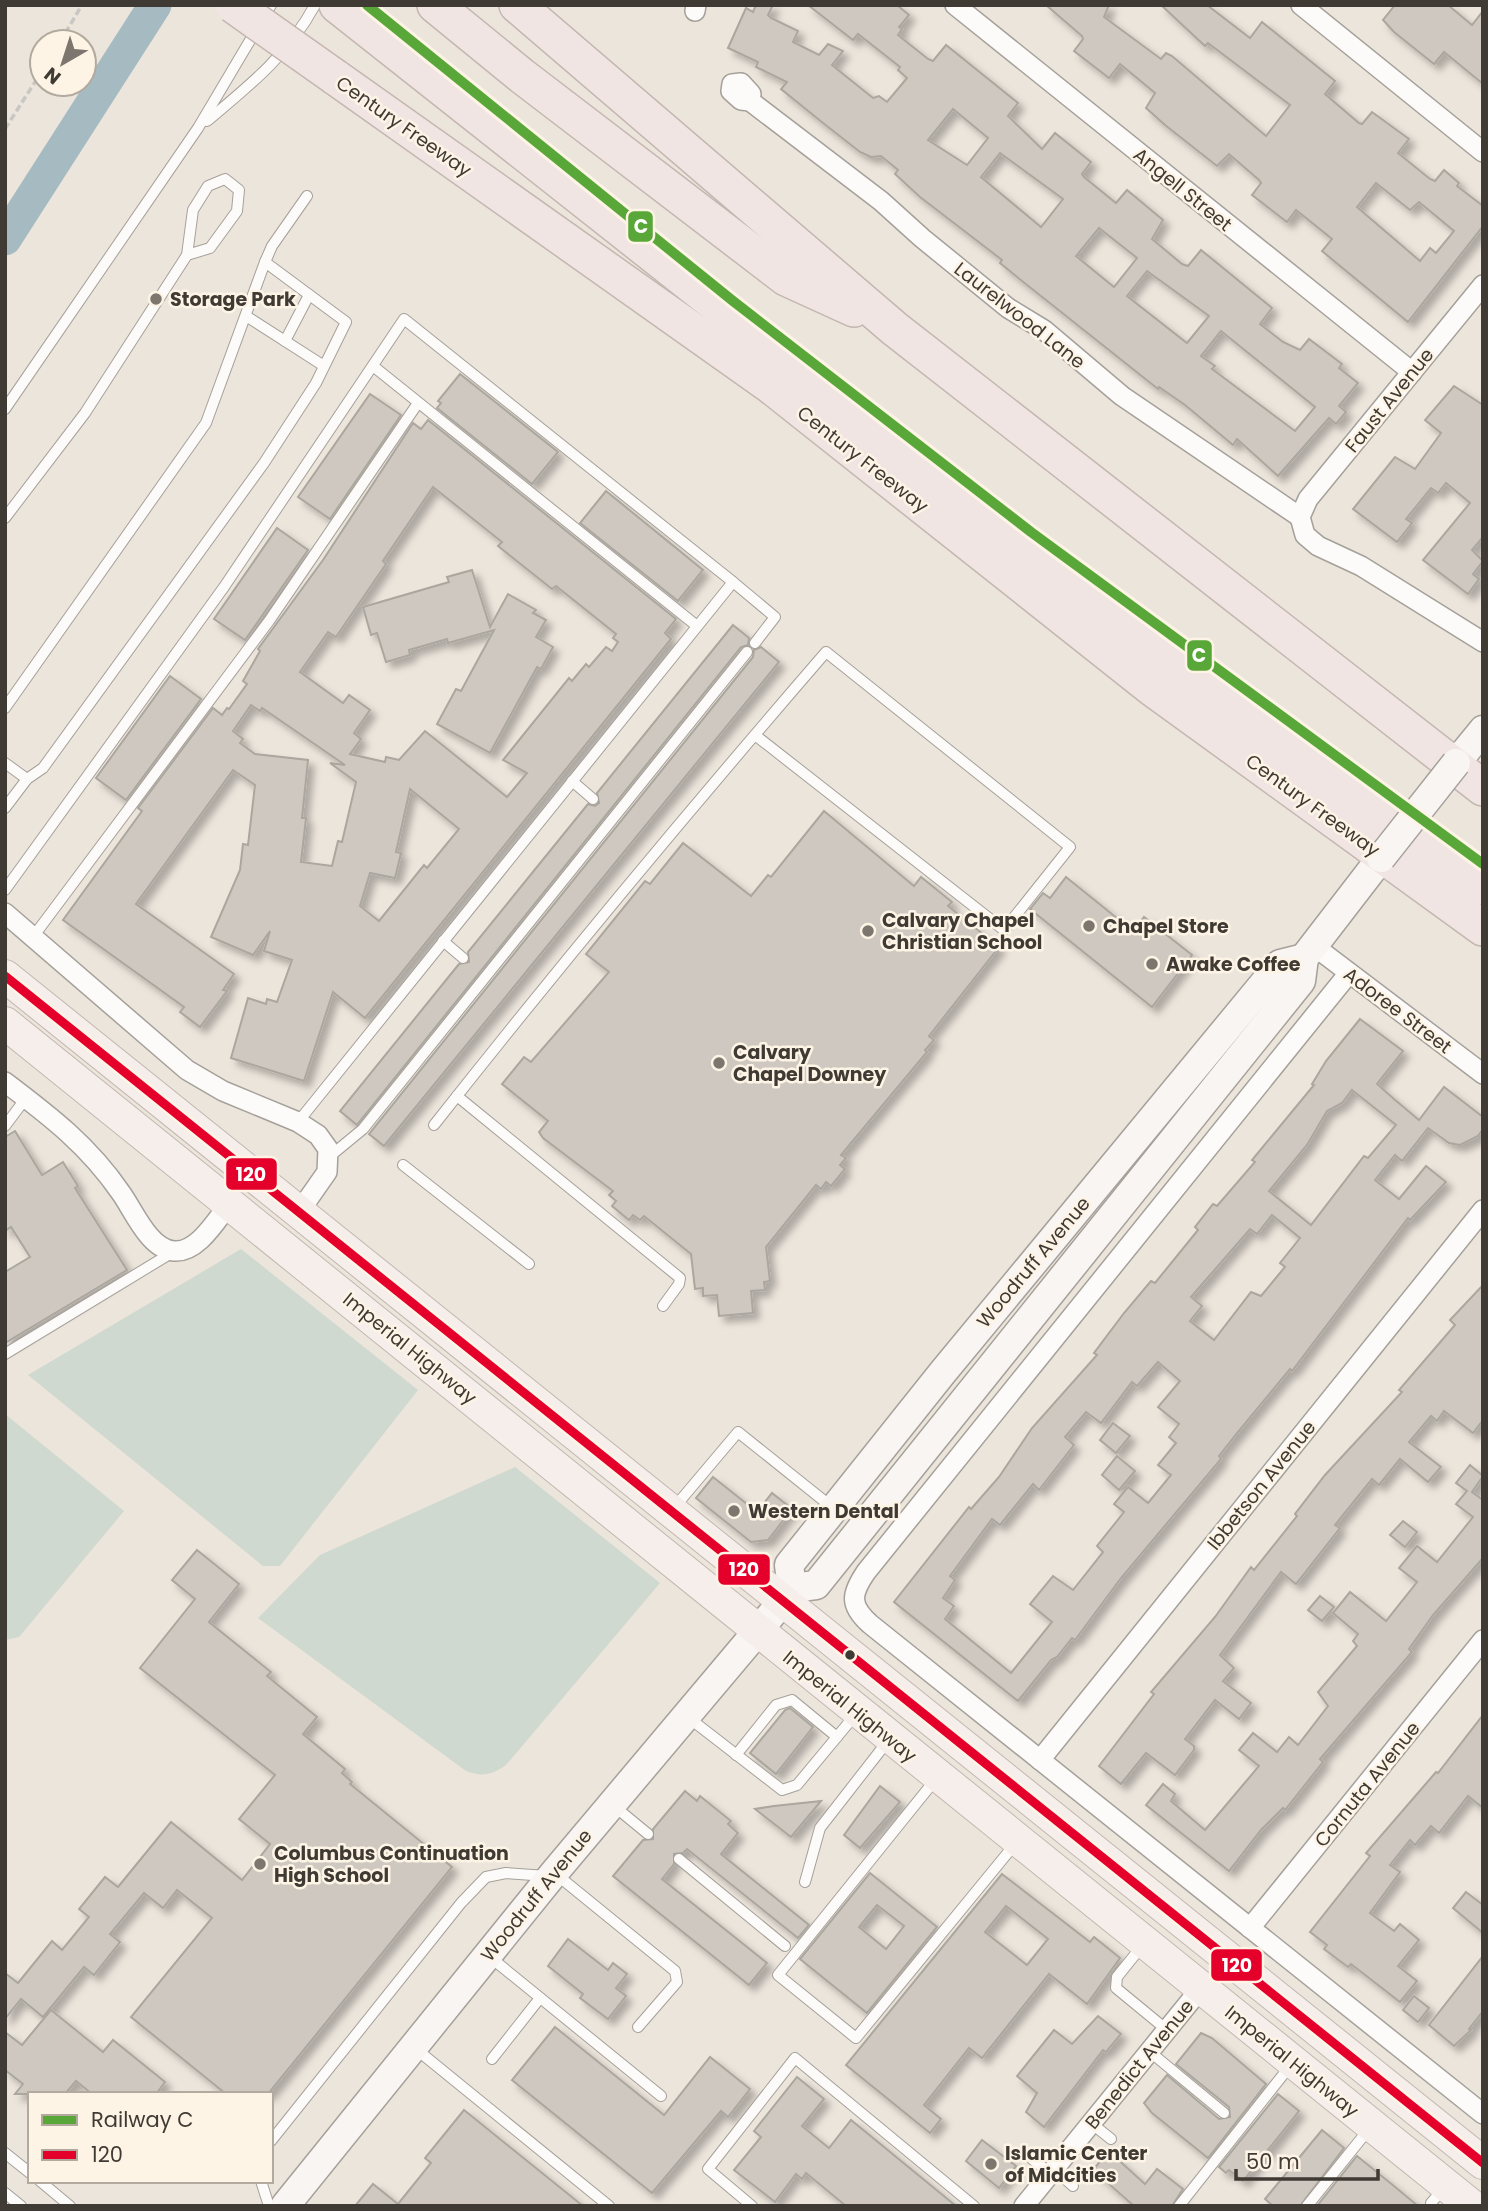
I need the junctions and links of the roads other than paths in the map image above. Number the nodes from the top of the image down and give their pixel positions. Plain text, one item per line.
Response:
1 (233, 5) edge
2 (271, 5) edge
3 (315, 5) edge
4 (337, 5) edge
5 (435, 5) edge
6 (517, 5) edge
7 (955, 5) edge
8 (1301, 5) edge
9 (431, 82) junction
10 (750, 101) dead end
11 (198, 128) junction
12 (1483, 152) edge
13 (307, 196) dead end
14 (187, 255) junction
15 (265, 262) junction
16 (1483, 285) edge
17 (309, 295) junction
18 (246, 316) junction
19 (895, 329) junction
20 (285, 341) junction
21 (324, 366) junction
22 (373, 366) junction
23 (1412, 372) junction
24 (771, 386) junction
25 (418, 402) junction
26 (5, 409) edge
27 (1300, 517) junction
28 (5, 518) edge
29 (733, 582) junction
30 (697, 626) junction
31 (1482, 640) edge
32 (755, 643) dead end
33 (747, 652) dead end
34 (5, 708) edge
35 (1483, 730) edge
36 (755, 735) junction
37 (5, 763) edge
38 (27, 779) junction
39 (572, 781) junction
40 (1483, 788) edge
41 (593, 799) dead end
42 (5, 808) edge
43 (1483, 887) edge
44 (5, 890) edge
45 (5, 913) edge
46 (1483, 928) edge
47 (33, 937) junction
48 (443, 941) junction
49 (1309, 952) junction
50 (463, 958) dead end
51 (1349, 973) junction
52 (5, 976) edge
53 (5, 1023) edge
54 (1483, 1074) edge
55 (5, 1082) edge
56 (457, 1096) junction
57 (26, 1098) junction
58 (298, 1122) junction
59 (434, 1125) dead end
60 (5, 1126) edge
61 (329, 1157) junction
62 (403, 1165) dead end
63 (230, 1203) junction
64 (1483, 1210) edge
65 (299, 1212) junction
66 (175, 1251) junction
67 (1055, 1260) junction
68 (529, 1264) dead end
69 (663, 1306) dead end
70 (5, 1353) edge
71 (833, 1509) junction
72 (672, 1510) junction
73 (787, 1595) junction
74 (756, 1631) junction
75 (1483, 1640) edge
76 (857, 1712) junction
77 (686, 1716) junction
78 (837, 1737) junction
79 (890, 1738) junction
80 (736, 1755) junction
81 (1040, 1759) junction
82 (938, 1776) junction
83 (611, 1804) junction
84 (648, 1834) dead end
85 (1017, 1840) junction
86 (679, 1859) dead end
87 (553, 1875) junction
88 (805, 1882) dead end
89 (1250, 1928) junction
90 (1144, 1943) junction
91 (785, 1946) dead end
92 (487, 1955) junction
93 (1200, 1988) junction
94 (540, 1998) junction
95 (638, 2026) dead end
96 (1167, 2029) junction
97 (413, 2046) junction
98 (1341, 2049) junction
99 (1149, 2051) junction
100 (492, 2059) dead end
101 (1293, 2062) junction
102 (661, 2096) dead end
103 (1479, 2105) edge
104 (1224, 2113) dead end
105 (1091, 2123) junction
106 (1372, 2126) junction
107 (273, 2138) edge
108 (1111, 2140) dead end
109 (5, 2153) edge
110 (1032, 2159) dead end
111 (1483, 2163) edge
112 (28, 2171) edge
113 (1052, 2171) junction
114 (42, 2183) edge
115 (262, 2183) edge
116 (1073, 2186) dead end
117 (5, 2193) edge
118 (21, 2206) edge
119 (70, 2206) edge
120 (269, 2206) edge
121 (285, 2206) edge
122 (609, 2206) edge
123 (752, 2206) edge
124 (974, 2206) edge
125 (1024, 2206) edge
126 (1179, 2206) edge
127 (1307, 2206) edge
128 (1472, 2206) edge

1 - 24 highway, Century Freeway, bridge
2 - 11 lane
3 - 11 lane
4 - 9 highway
5 - 19 highway
6 - 19 highway
7 - 23 street, Angell Street
8 - 12 street
9 - 24 highway
9 - 43 highway
10 - 27 street, Laurelwood Lane
11 - 26 lane
13 - 15 lane
14 - 14 lane
14 - 28 lane
15 - 17 lane
15 - 18 lane
16 - 23 street, Faust Avenue
17 - 20 lane
17 - 21 lane
18 - 20 lane
18 - 34 lane
19 - 40 highway
20 - 21 lane
21 - 38 lane
22 - 25 lane
22 - 29 lane
22 - 44 lane
23 - 27 street, Faust Avenue
24 - 46 highway, Century Freeway
25 - 30 lane
25 - 47 lane
27 - 31 street
29 - 30 lane
29 - 32 lane
30 - 39 lane
33 - 61 lane
35 - 49 main road, bridge
36 - 36 lane
36 - 56 lane
37 - 38 lane
38 - 42 lane
39 - 41 lane
39 - 48 lane
45 - 47 street
47 - 58 street
48 - 50 lane
48 - 58 lane
49 - 51 street, Adoree Street
49 - 67 main road, Woodruff Avenue
51 - 54 street, Adoree Street
51 - 81 street
52 - 65 main road, Imperial Highway
53 - 63 main road, Imperial Highway
55 - 57 street
56 - 59 lane
56 - 69 lane
57 - 60 lane
57 - 66 street
58 - 61 street
61 - 65 street
62 - 68 lane
63 - 66 street
63 - 74 main road, Imperial Highway
64 - 81 street, Ibbetson Avenue
65 - 72 main road, Imperial Highway
66 - 70 lane
67 - 71 main road, Woodruff Avenue
67 - 73 main road, Woodruff Avenue
71 - 72 lane
71 - 73 main road, Woodruff Avenue
72 - 73 main road, Imperial Highway
73 - 74 main road, Woodruff Avenue
73 - 98 main road, Imperial Highway
74 - 76 main road, Imperial Highway
74 - 77 main road, Woodruff Avenue
75 - 89 street, Cornuta Avenue
76 - 78 lane
76 - 79 main road, Imperial Highway
77 - 80 lane
77 - 83 main road, Woodruff Avenue
78 - 80 lane
78 - 80 lane
79 - 82 main road, Imperial Highway
79 - 88 lane
81 - 89 street
82 - 85 main road, Imperial Highway
82 - 85 lane
83 - 84 lane
83 - 87 main road, Woodruff Avenue
85 - 90 main road, Imperial Highway
86 - 91 lane
87 - 92 main road, Woodruff Avenue
87 - 95 lane
87 - 107 lane
89 - 103 street
90 - 93 main road, Imperial Highway
90 - 96 lane
92 - 94 lane
92 - 97 main road, Woodruff Avenue
93 - 96 street, Benedict Avenue
93 - 98 main road
93 - 101 main road, Imperial Highway
94 - 100 lane
94 - 102 lane
96 - 99 street, Benedict Avenue
97 - 121 main road, Woodruff Avenue
97 - 122 lane
98 - 111 main road, Imperial Highway
99 - 104 lane
99 - 105 street, Benedict Avenue
101 - 106 main road, Imperial Highway
101 - 126 lane
105 - 108 lane
105 - 113 street, Benedict Avenue
106 - 127 lane
106 - 128 main road, Imperial Highway
109 - 112 lane
110 - 113 lane
113 - 116 lane
113 - 125 street, Benedict Avenue
114 - 119 lane
115 - 120 lane
117 - 118 lane
123 - 124 lane

